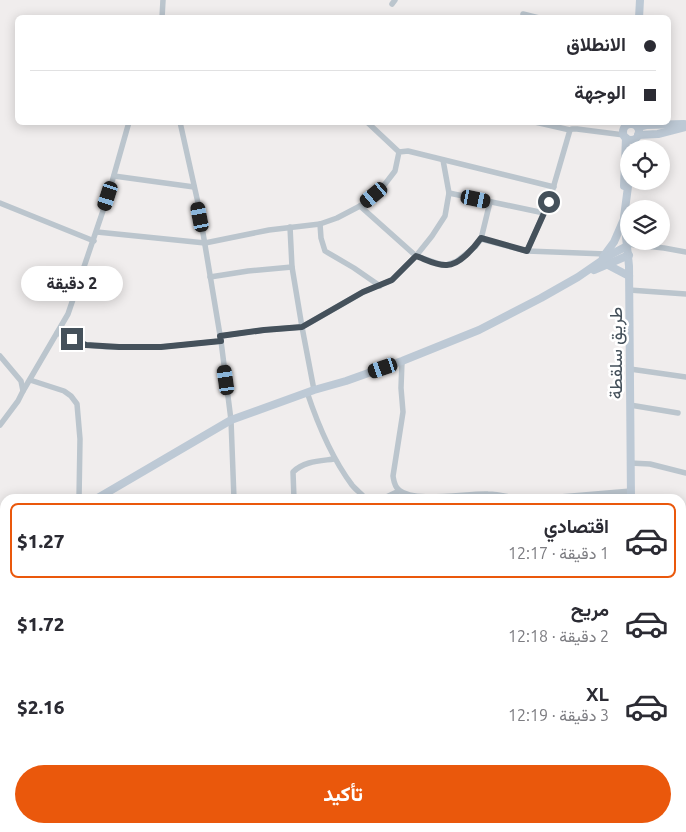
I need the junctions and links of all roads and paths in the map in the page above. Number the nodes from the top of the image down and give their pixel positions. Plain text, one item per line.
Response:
1 (163, 0) edge
2 (640, 0) edge
3 (523, 14) dead end
4 (162, 15) edge
5 (527, 15) edge
6 (638, 15) edge
7 (128, 125) edge
8 (181, 125) edge
9 (370, 125) edge
10 (555, 125) edge
11 (631, 125) edge
12 (634, 125) edge
13 (646, 125) edge
14 (686, 126) edge
15 (568, 127) edge
16 (625, 137) junction
17 (637, 137) junction
18 (636, 140) edge
19 (399, 152) junction
20 (443, 160) junction
21 (114, 176) junction
22 (194, 187) junction
23 (554, 187) junction
24 (449, 193) junction
25 (625, 200) edge
26 (490, 202) junction
27 (0, 203) edge
28 (360, 206) junction
29 (544, 213) junction
30 (320, 224) junction
31 (290, 227) junction
32 (620, 227) edge
33 (97, 232) junction
34 (481, 238) junction
35 (94, 241) junction
36 (205, 243) junction
37 (620, 249) edge
38 (670, 249) edge
39 (628, 250) edge
40 (527, 251) junction
41 (686, 252) edge
42 (606, 254) junction
43 (629, 255) junction
44 (416, 256) junction
45 (595, 265) junction
46 (608, 265) junction
47 (292, 267) junction
48 (629, 276) junction
49 (210, 277) junction
50 (578, 277) junction
51 (380, 286) junction
52 (629, 290) junction
53 (686, 294) edge
54 (302, 327) junction
55 (57, 333) junction
56 (221, 338) junction
57 (0, 356) edge
58 (402, 361) junction
59 (630, 369) junction
60 (686, 376) edge
61 (30, 380) junction
62 (23, 391) junction
63 (310, 391) junction
64 (630, 405) junction
65 (678, 413) dead end
66 (232, 420) junction
67 (0, 425) edge
68 (334, 459) junction
69 (630, 463) junction
70 (686, 473) edge
71 (399, 491) junction
72 (78, 494) edge
73 (105, 494) edge
74 (234, 494) edge
75 (294, 494) edge
76 (361, 494) edge
77 (393, 494) edge
78 (408, 494) edge
79 (631, 494) edge

1 - 4 street
2 - 6 street
3 - 5 street
7 - 21 street
8 - 22 street
9 - 19 street
10 - 15 street
11 - 16 street
12 - 17 street
13 - 14 street
14 - 17 street
15 - 16 street
15 - 23 street
16 - 17 street
16 - 25 street, طريق سلقطة
17 - 18 street
19 - 20 street
19 - 28 street
20 - 23 street
20 - 24 street
21 - 22 street
21 - 33 street
22 - 36 street
23 - 29 street
24 - 26 street
24 - 44 street
26 - 29 street
26 - 34 street
27 - 35 street
28 - 30 street
28 - 44 street
29 - 40 street
30 - 31 street
30 - 51 street
31 - 36 street
31 - 47 street
32 - 42 street
33 - 35 street
33 - 36 street
34 - 40 street
34 - 44 street
35 - 55 street
36 - 49 street
37 - 45 street
38 - 41 street
39 - 43 street, طريق سلقطة
40 - 42 street
42 - 45 street
43 - 46 street
43 - 48 street, طريق سلقطة
44 - 51 street
45 - 50 street
46 - 48 street
46 - 50 street
47 - 49 street
47 - 54 street
48 - 52 street, طريق سلقطة
49 - 56 street
50 - 58 street
51 - 54 street
52 - 53 street
52 - 59 street, طريق سلقطة
54 - 56 street
54 - 63 street
55 - 56 street
55 - 61 street
56 - 66 street
57 - 62 street
58 - 63 street
58 - 71 street
59 - 60 street
59 - 64 street, طريق سلقطة
61 - 62 street
61 - 72 street
62 - 67 street
63 - 66 street
63 - 68 street
64 - 65 street
64 - 69 street, طريق سلقطة
66 - 73 street
66 - 74 street
68 - 75 street
68 - 76 street
69 - 70 street
69 - 79 street, طريق سلقطة
71 - 77 street
71 - 78 street

